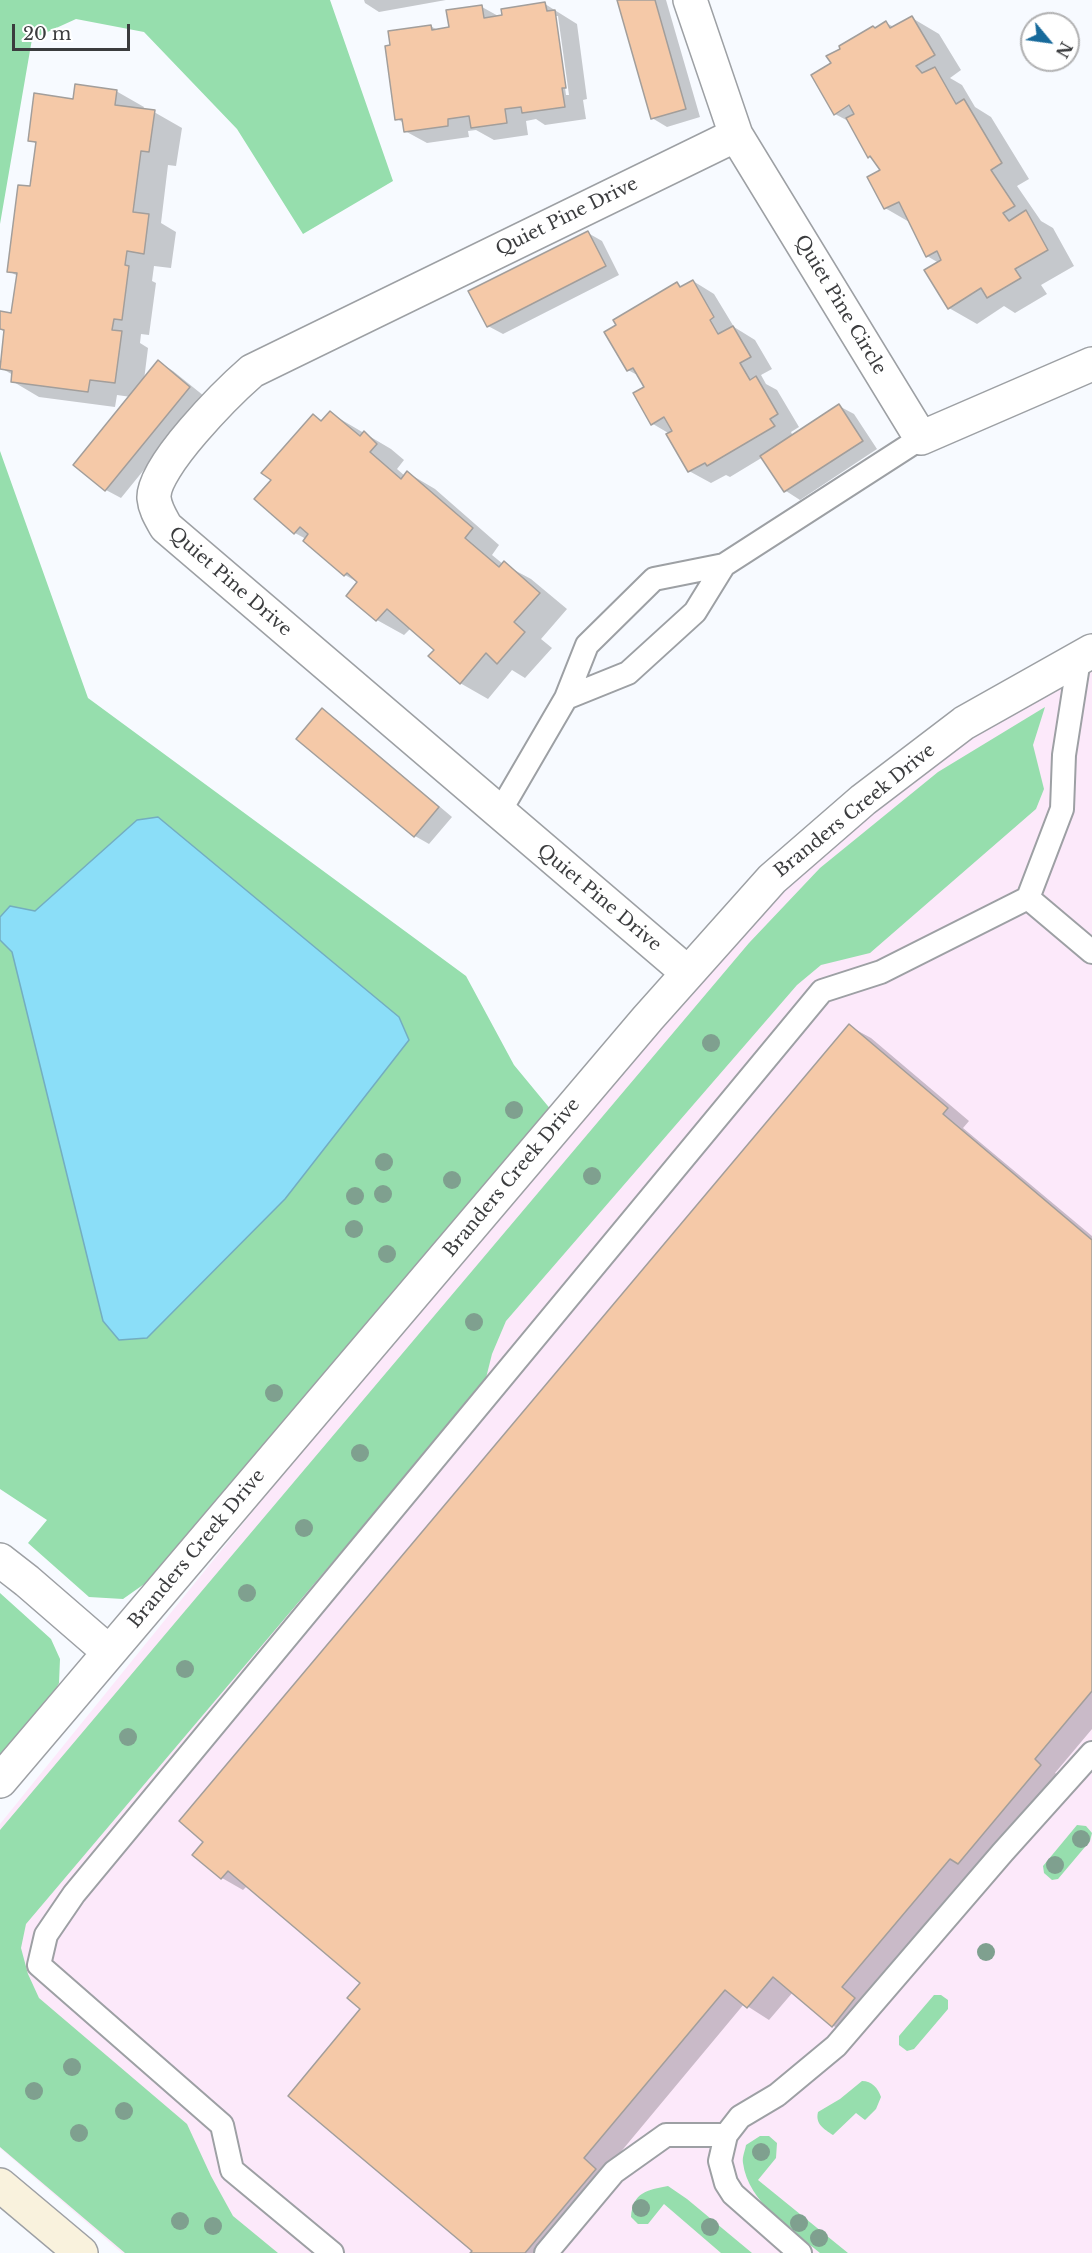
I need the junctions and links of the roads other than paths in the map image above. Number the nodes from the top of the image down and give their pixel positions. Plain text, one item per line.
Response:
1 (690, 0) edge
2 (736, 135) junction
3 (1092, 364) edge
4 (921, 438) junction
5 (724, 565) junction
6 (1086, 655) edge
7 (566, 698) junction
8 (499, 813) junction
9 (1028, 898) junction
10 (1092, 952) edge
11 (688, 973) junction
12 (0, 1560) edge
13 (109, 1652) junction
14 (1092, 1754) edge
15 (0, 1781) edge
16 (726, 2135) junction
17 (0, 2185) edge
18 (81, 2253) edge
19 (332, 2253) edge
20 (546, 2253) edge
21 (800, 2253) edge

1 - 2 street, Quiet Pine Circle
2 - 4 street, Quiet Pine Circle
2 - 8 street, Quiet Pine Drive
3 - 4 street
4 - 5 lane
5 - 7 lane
5 - 7 lane
6 - 9 lane
6 - 11 street, Branders Creek Drive
7 - 8 lane
8 - 11 street, Quiet Pine Drive
9 - 10 lane
9 - 19 lane
11 - 13 street, Branders Creek Drive
12 - 13 street
13 - 15 street, Branders Creek Drive
14 - 16 lane
16 - 20 lane
16 - 21 lane
17 - 18 street

